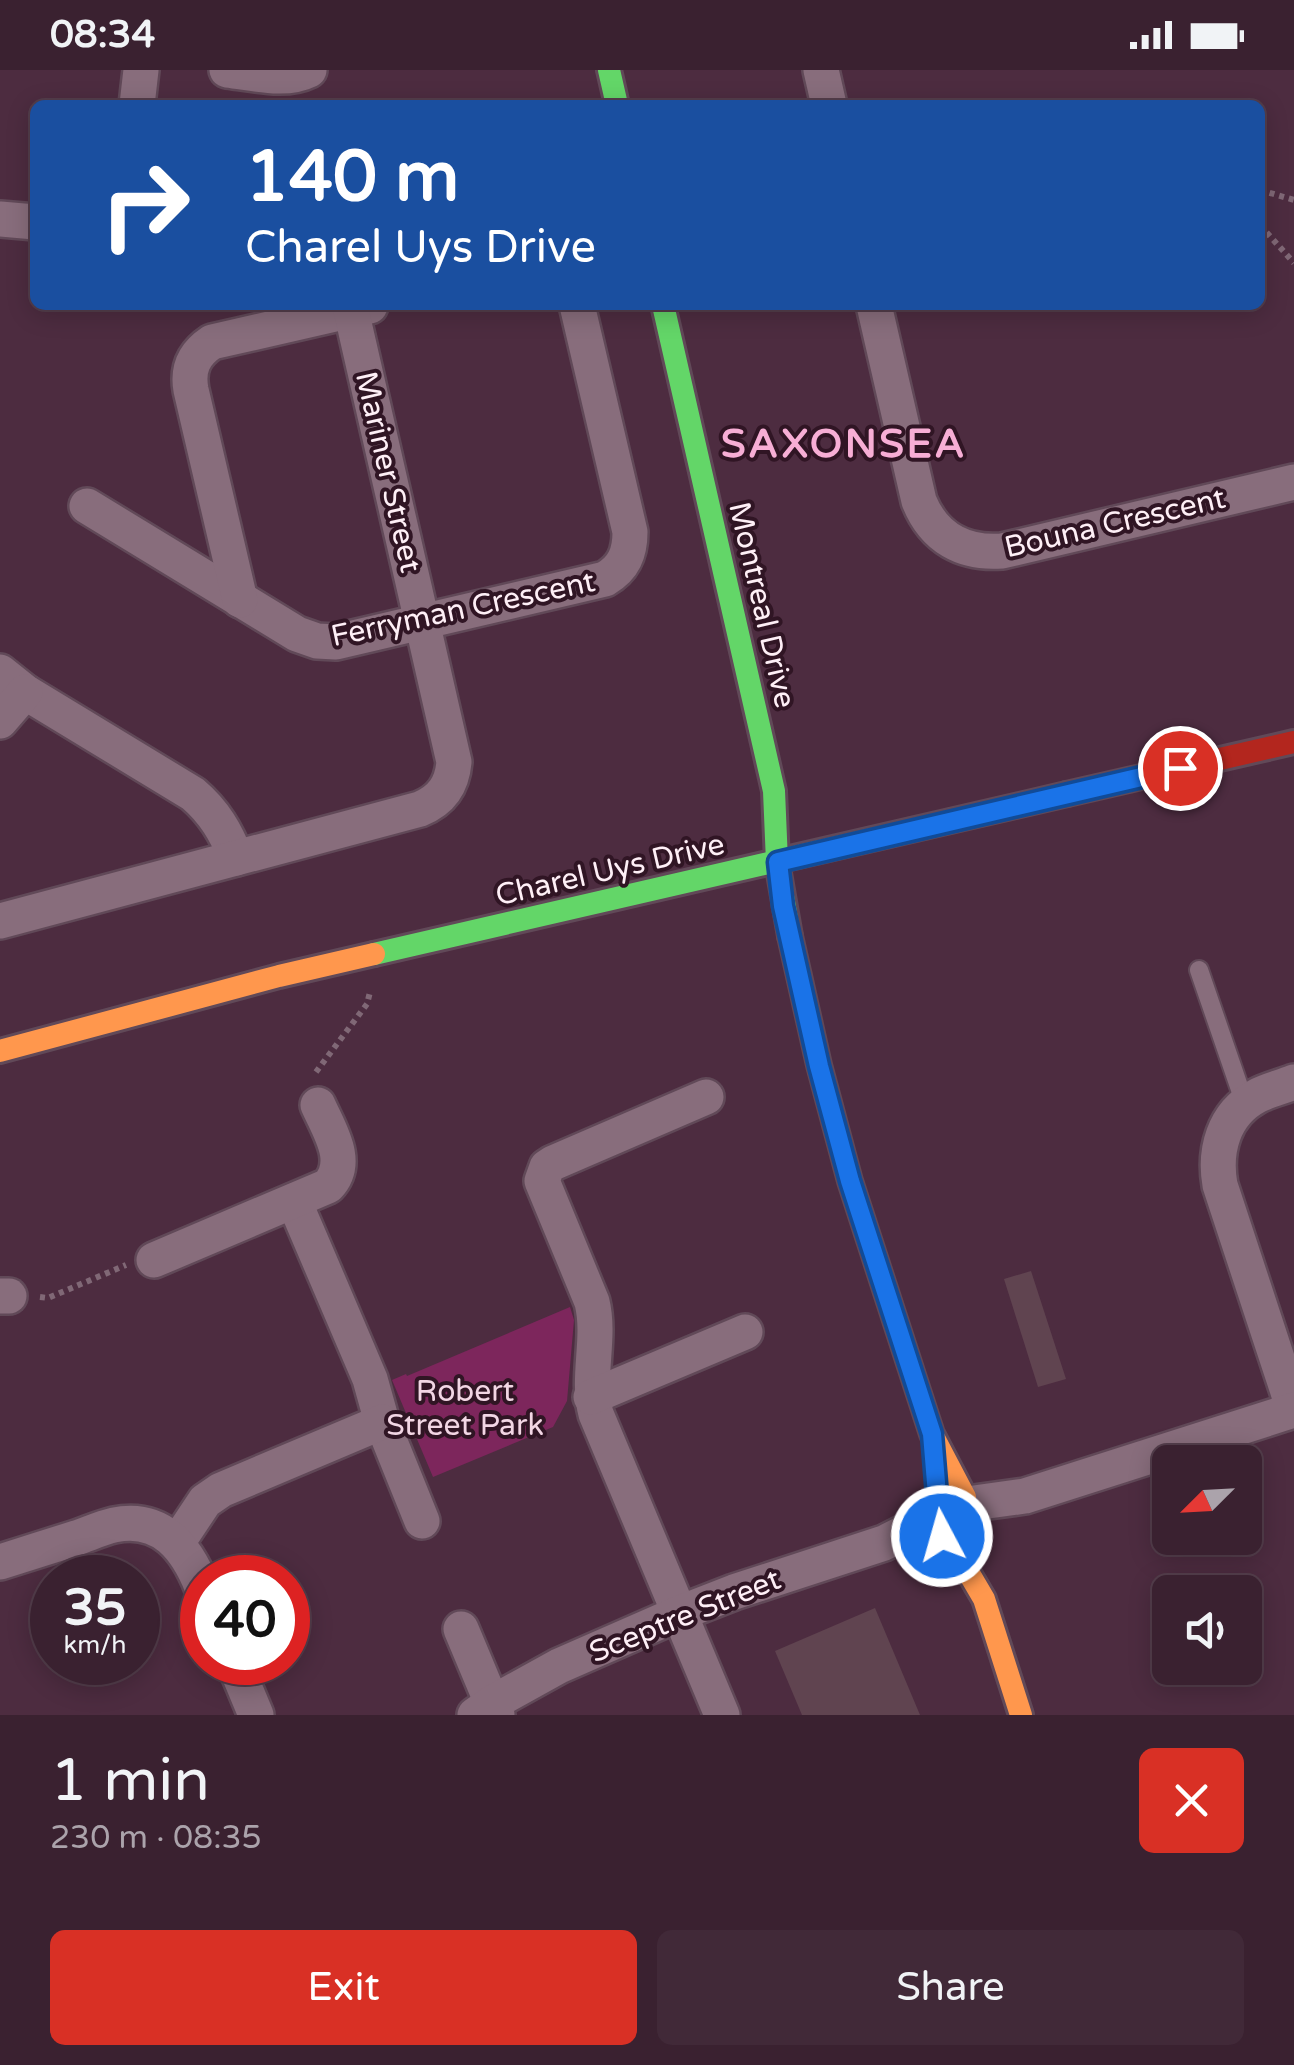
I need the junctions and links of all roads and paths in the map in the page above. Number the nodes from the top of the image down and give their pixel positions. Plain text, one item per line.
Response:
1 (141, 70) edge
2 (227, 70) edge
3 (310, 70) edge
4 (609, 70) edge
5 (821, 70) edge
6 (138, 100) edge
7 (616, 100) edge
8 (828, 100) edge
9 (1265, 191) edge
10 (1294, 200) edge
11 (0, 219) edge
12 (30, 222) edge
13 (1265, 230) edge
14 (1294, 264) edge
15 (353, 310) edge
16 (362, 310) edge
17 (578, 310) edge
18 (663, 310) edge
19 (875, 310) edge
20 (1294, 482) edge
21 (87, 506) dead end
22 (240, 600) junction
23 (422, 622) junction
24 (12, 682) edge
25 (0, 722) edge
26 (1294, 742) edge
27 (236, 858) junction
28 (778, 862) junction
29 (0, 921) edge
30 (381, 952) junction
31 (1199, 970) dead end
32 (0, 1051) edge
33 (1294, 1082) edge
34 (706, 1098) dead end
35 (1245, 1104) junction
36 (318, 1105) joint
37 (294, 1201) junction
38 (154, 1260) joint
39 (4, 1296) edge
40 (745, 1332) dead end
41 (591, 1397) junction
42 (1294, 1410) edge
43 (382, 1422) junction
44 (422, 1520) dead end
45 (959, 1523) junction
46 (177, 1544) junction
47 (186, 1555) edge
48 (0, 1562) edge
49 (680, 1612) junction
50 (461, 1629) dead end
51 (244, 1685) edge
52 (488, 1711) edge
53 (256, 1715) edge
54 (722, 1715) edge
55 (1021, 1715) edge

1 - 6 street
2 - 3 street
4 - 7 street
5 - 8 street
9 - 10 path
11 - 12 street
13 - 14 path
15 - 22 street
16 - 23 street, Mariner Street
17 - 23 street, Ferryman Crescent
18 - 28 street, Montreal Drive
19 - 20 street, Bouna Crescent
21 - 22 street, Ferryman Crescent
22 - 23 street, Ferryman Crescent
23 - 27 street, Mariner Street
24 - 25 street
24 - 27 street
26 - 28 street, Charel Uys Drive
27 - 29 street
28 - 30 street, Charel Uys Drive
28 - 45 street, Montreal Drive
30 - 32 street, Charel Uys Drive
30 - 36 path
31 - 35 lane
33 - 35 street
34 - 41 street
35 - 42 street
36 - 37 street
37 - 38 street
37 - 43 street
38 - 39 path
40 - 41 street
41 - 49 street
42 - 45 street, Sceptre Street
43 - 44 street
43 - 46 street
45 - 49 street, Sceptre Street
45 - 55 street
46 - 47 street
46 - 48 street
49 - 52 street, Sceptre Street
49 - 54 street
50 - 52 street, Sceptre Street
51 - 53 street

